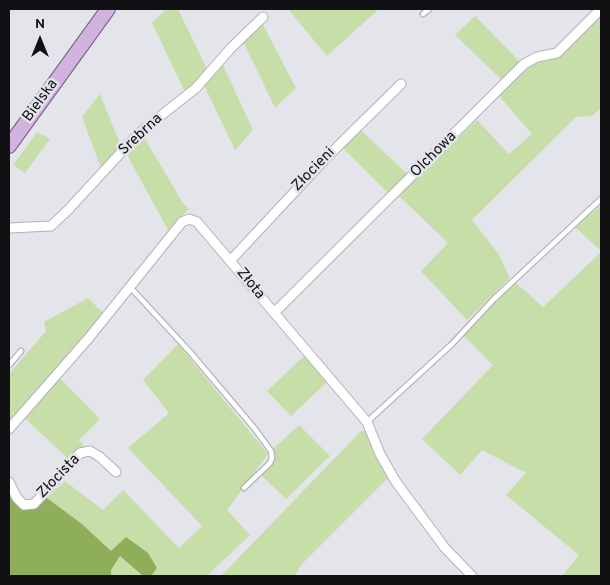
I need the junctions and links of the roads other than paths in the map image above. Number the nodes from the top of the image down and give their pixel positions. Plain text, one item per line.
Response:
1 (108, 9) edge
2 (429, 9) edge
3 (601, 9) edge
4 (423, 14) dead end
5 (263, 17) dead end
6 (401, 84) dead end
7 (9, 146) edge
8 (601, 199) edge
9 (9, 228) edge
10 (231, 260) junction
11 (130, 286) junction
12 (274, 313) junction
13 (21, 350) dead end
14 (9, 365) edge
15 (367, 422) junction
16 (9, 429) edge
17 (116, 472) dead end
18 (9, 482) edge
19 (244, 488) dead end
20 (472, 576) edge

1 - 7 main road, Bielska
2 - 4 lane
3 - 12 street, Olchowa
5 - 9 street, Srebrna
6 - 10 street, Złocieni
8 - 15 lane
10 - 11 street, Złota
10 - 12 street, Złota
11 - 16 street, Złota
11 - 19 lane
12 - 15 street, Złota
13 - 14 lane
15 - 20 street, Złota
17 - 18 street, Złocista

